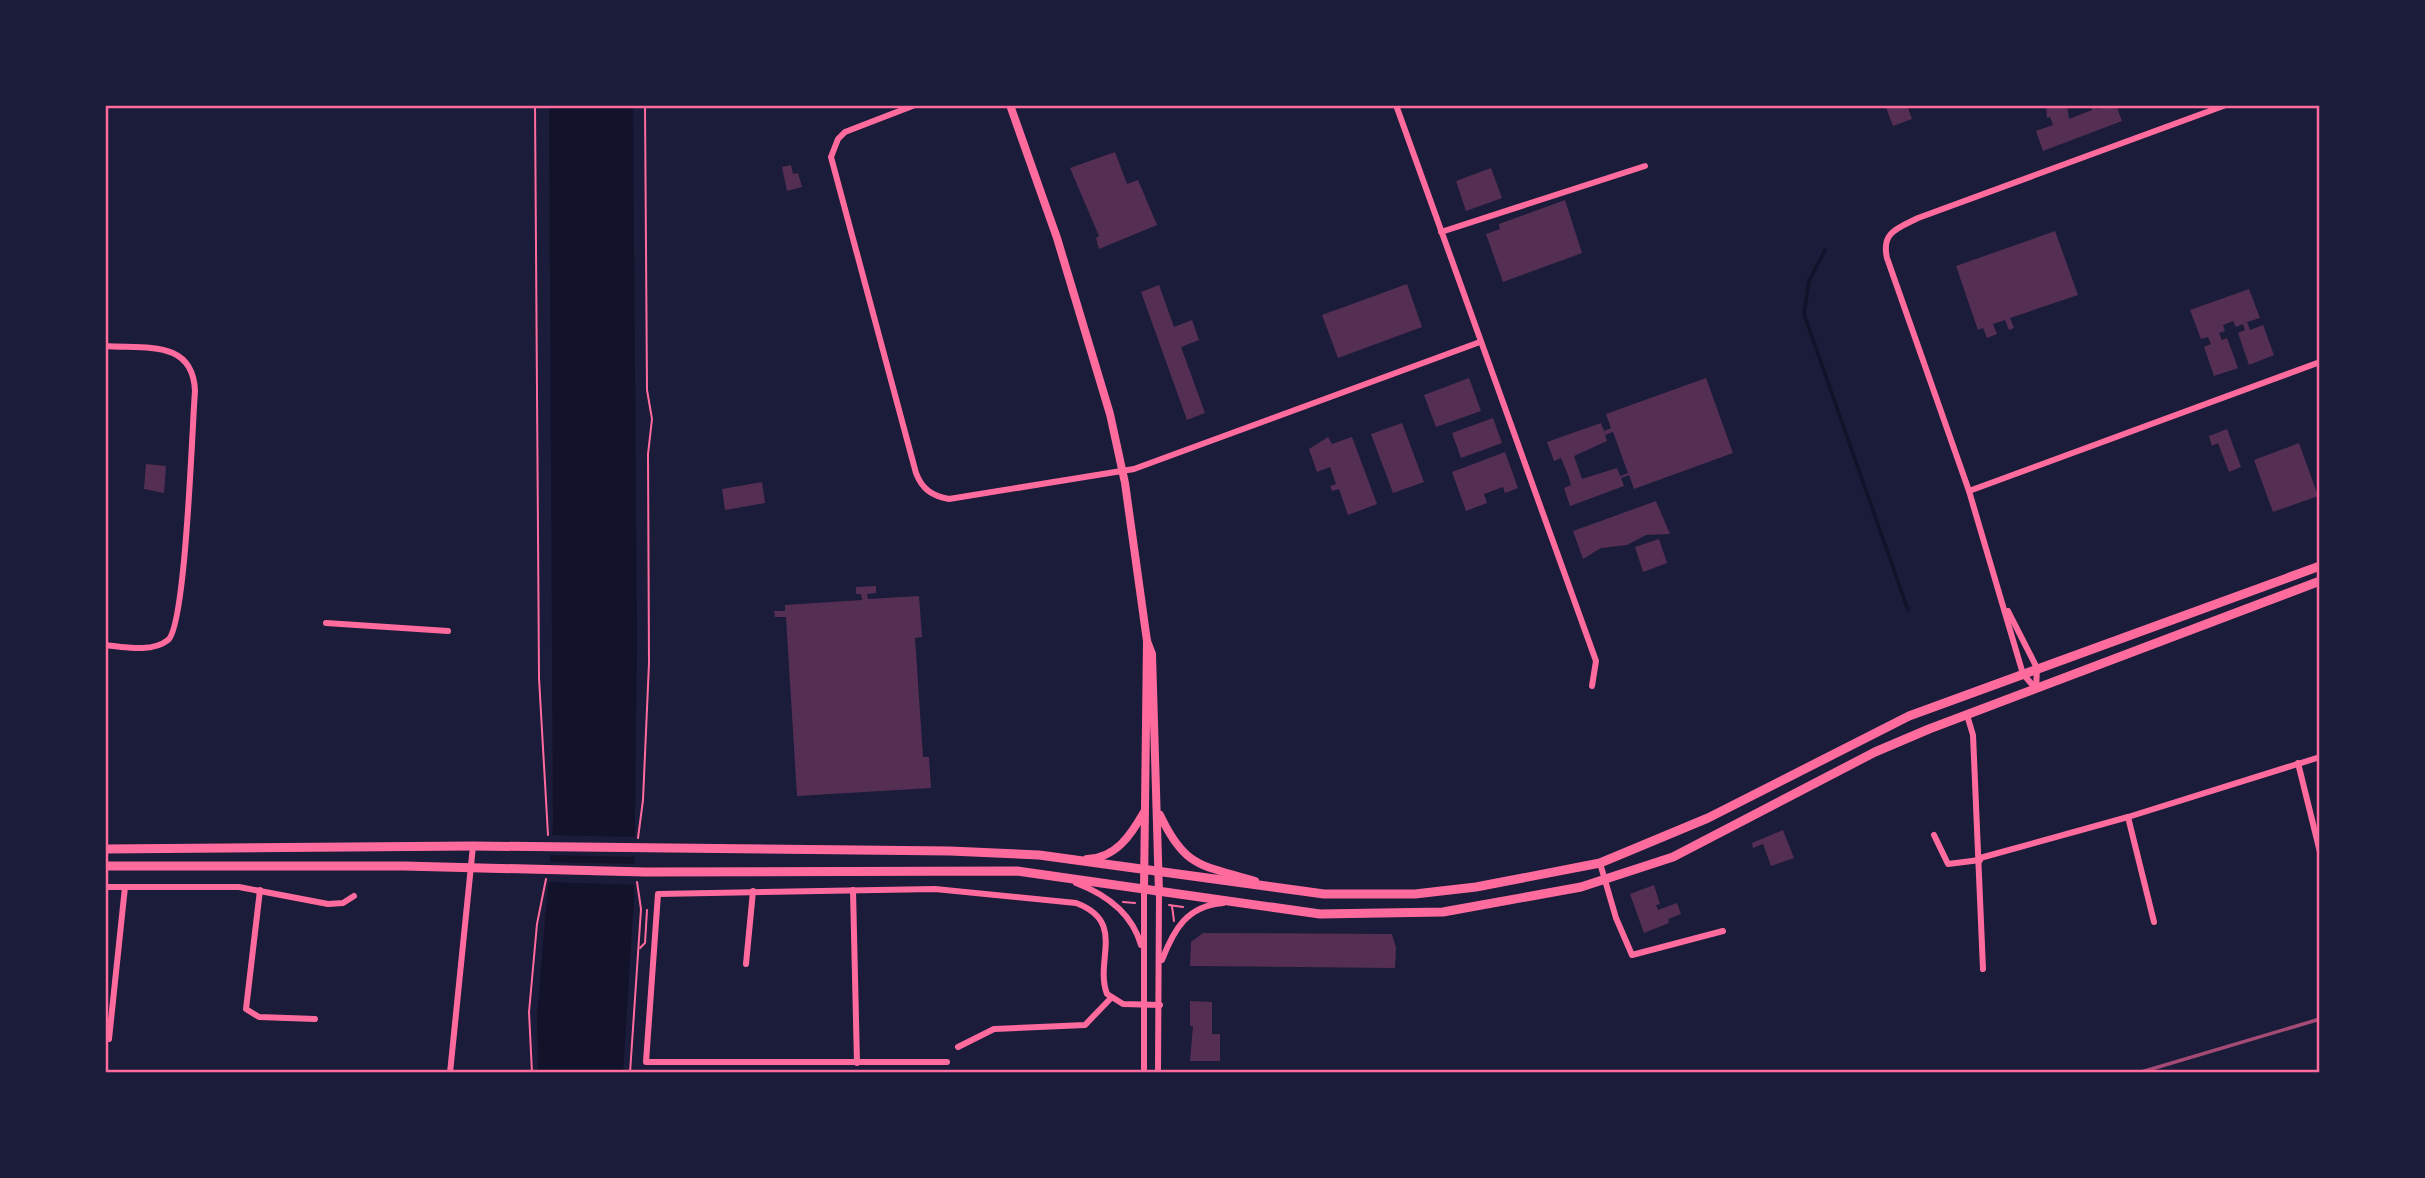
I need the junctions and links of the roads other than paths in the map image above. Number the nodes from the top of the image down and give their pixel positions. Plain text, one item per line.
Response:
1 (915, 105) edge
2 (1010, 105) edge
3 (1396, 105) edge
4 (2225, 105) edge
5 (1645, 166) dead end
6 (1441, 232) junction
7 (1480, 342) junction
8 (105, 346) edge
9 (2320, 362) edge
10 (1122, 471) junction
11 (1969, 491) junction
12 (2320, 566) edge
13 (2320, 581) edge
14 (2005, 606) junction
15 (326, 623) dead end
16 (448, 631) dead end
17 (1147, 640) junction
18 (105, 645) edge
19 (2037, 668) junction
20 (2023, 674) junction
21 (1592, 686) dead end
22 (2036, 689) junction
23 (1967, 715) junction
24 (2320, 757) edge
25 (2298, 763) junction
26 (1146, 809) junction
27 (1159, 812) junction
28 (2128, 817) junction
29 (1934, 835) dead end
30 (473, 846) junction
31 (105, 849) edge
32 (2320, 852) edge
33 (1072, 859) junction
34 (1980, 859) junction
35 (1600, 863) junction
36 (105, 866) edge
37 (472, 867) junction
38 (1146, 871) junction
39 (1160, 874) junction
40 (1056, 875) junction
41 (1605, 881) junction
42 (105, 887) edge
43 (125, 887) junction
44 (260, 890) junction
45 (853, 890) junction
46 (1144, 890) junction
47 (752, 891) junction
48 (1287, 892) junction
49 (1159, 893) junction
50 (354, 896) dead end
51 (1225, 903) junction
52 (2154, 922) dead end
53 (1723, 931) dead end
54 (1144, 957) junction
55 (746, 964) dead end
56 (1160, 964) junction
57 (1983, 969) dead end
58 (1111, 998) junction
59 (1144, 1005) junction
60 (1160, 1005) junction
61 (316, 1019) dead end
62 (109, 1039) dead end
63 (958, 1047) dead end
64 (947, 1062) dead end
65 (857, 1063) junction
66 (450, 1073) edge
67 (1144, 1073) edge
68 (1158, 1073) edge

1 - 10 street
2 - 10 street
3 - 6 street
4 - 11 street
5 - 6 street
6 - 7 street
7 - 10 street
7 - 21 street
8 - 18 street
9 - 11 street
10 - 17 street
11 - 14 street
12 - 19 main road
13 - 22 main road
14 - 19 street
14 - 20 street
15 - 16 street
17 - 26 street
17 - 27 street
19 - 20 main road
19 - 22 street
20 - 22 street
20 - 35 main road
22 - 23 main road
23 - 34 street
23 - 41 main road
24 - 25 street
25 - 28 street
25 - 32 street
26 - 33 street
26 - 38 street
27 - 39 street
27 - 48 street
28 - 34 street
28 - 52 street
29 - 34 street
30 - 31 main road
30 - 33 main road
30 - 37 street
33 - 38 main road
34 - 57 street
35 - 41 street
35 - 48 main road
36 - 37 main road
37 - 40 main road
37 - 66 street
38 - 39 main road
38 - 46 street
39 - 48 main road
39 - 49 street
40 - 46 main road
40 - 54 street
41 - 51 main road
41 - 53 street
42 - 43 street
43 - 44 street
43 - 62 street
44 - 50 street
44 - 61 street
45 - 47 street
45 - 58 street
45 - 65 street
46 - 49 main road
46 - 54 street
47 - 55 street
47 - 65 street
49 - 51 main road
49 - 56 street
51 - 56 street
54 - 59 street
56 - 60 street
58 - 59 street
58 - 63 street
59 - 60 street
59 - 67 street
60 - 68 street
64 - 65 street

